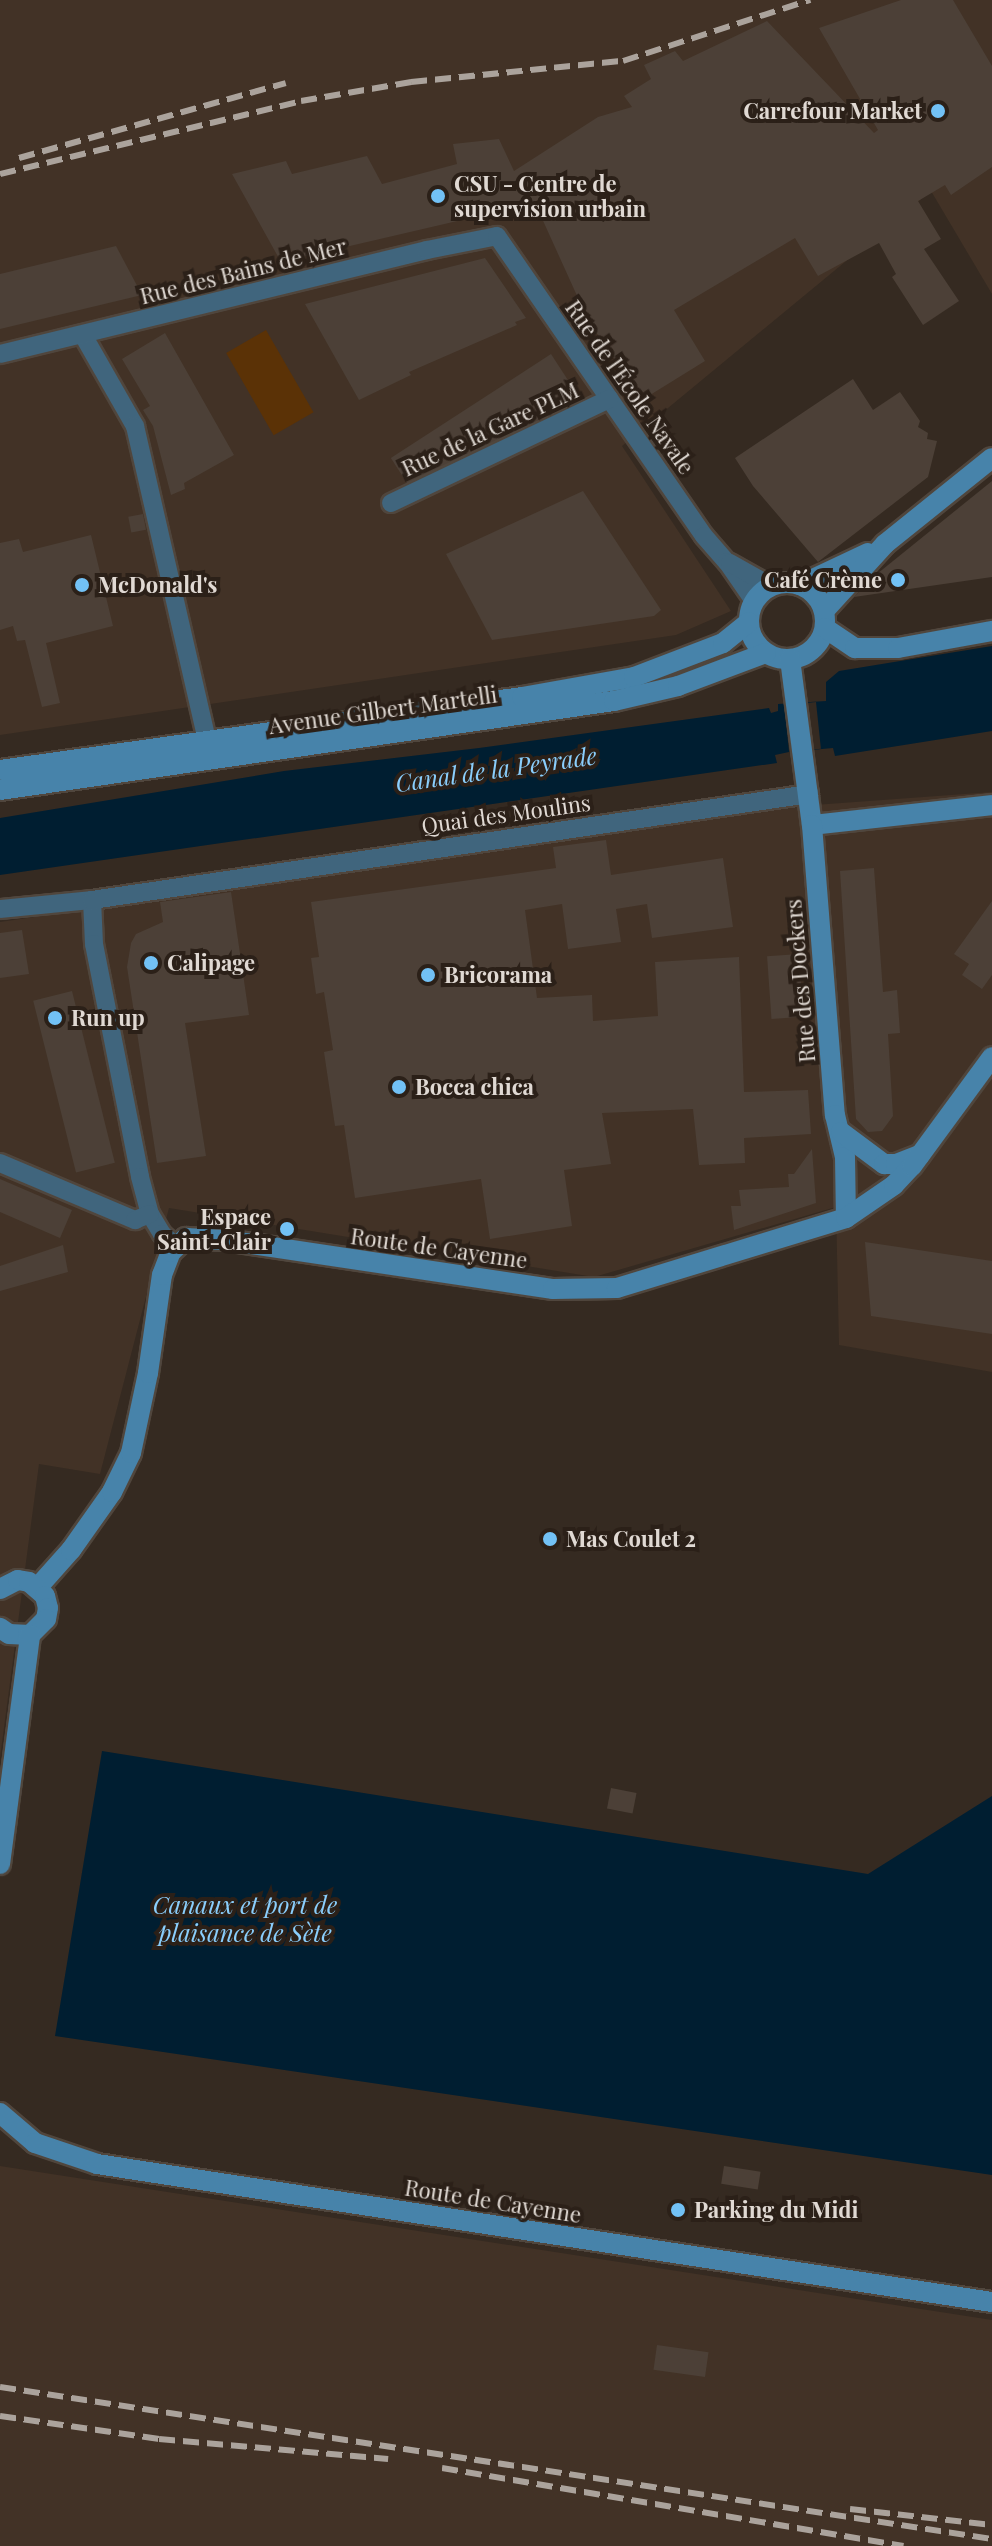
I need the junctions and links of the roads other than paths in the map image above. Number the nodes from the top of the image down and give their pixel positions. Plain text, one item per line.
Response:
1 (497, 236) joint
2 (83, 335) junction
3 (0, 354) edge
4 (609, 399) junction
5 (992, 458) edge
6 (391, 503) dead end
7 (885, 544) junction
8 (727, 562) junction
9 (800, 585) junction
10 (771, 586) junction
11 (754, 601) junction
12 (824, 620) junction
13 (749, 622) junction
14 (992, 631) edge
15 (766, 653) junction
16 (790, 659) junction
17 (207, 741) junction
18 (0, 770) edge
19 (0, 790) edge
20 (809, 794) junction
21 (992, 805) edge
22 (812, 825) junction
23 (92, 900) junction
24 (0, 909) edge
25 (992, 1057) edge
26 (841, 1132) junction
27 (922, 1154) junction
28 (0, 1163) edge
29 (150, 1214) junction
30 (846, 1218) junction
31 (176, 1246) junction
32 (38, 1587) junction
33 (0, 1589) edge
34 (0, 1628) edge
35 (30, 1635) junction
36 (0, 1864) edge
37 (0, 2113) edge
38 (992, 2302) edge

1 - 2 street, Rue des Bains de Mer
1 - 4 street, Rue de l'École Navale
2 - 3 street, Rue des Bains de Mer
2 - 17 street
4 - 6 street, Rue de la Gare PLM
4 - 8 street, Rue de l'École Navale
5 - 7 street
7 - 9 street
7 - 12 street
8 - 10 street, Rue de l'École Navale
8 - 11 street, Rue de l'École Navale
9 - 10 street
9 - 12 street
10 - 11 street
11 - 13 street
12 - 14 street
12 - 16 street
13 - 15 street
13 - 17 street, Avenue Gilbert Martelli
15 - 16 street
15 - 19 street, Avenue Gilbert Martelli
16 - 20 street
17 - 18 street, Avenue Gilbert Martelli
20 - 22 street
20 - 23 street, Quai des Moulins
21 - 22 street
22 - 26 street, Rue des Dockers
23 - 24 street, Quai des Moulins
23 - 29 street
25 - 27 street, Route de Cayenne
26 - 27 street
26 - 30 street, Rue des Dockers
27 - 30 street, Route de Cayenne
28 - 29 street
29 - 31 street
30 - 31 street, Route de Cayenne
31 - 32 street
32 - 33 street
32 - 35 street
34 - 35 street
35 - 36 street
37 - 38 street, Route de Cayenne

